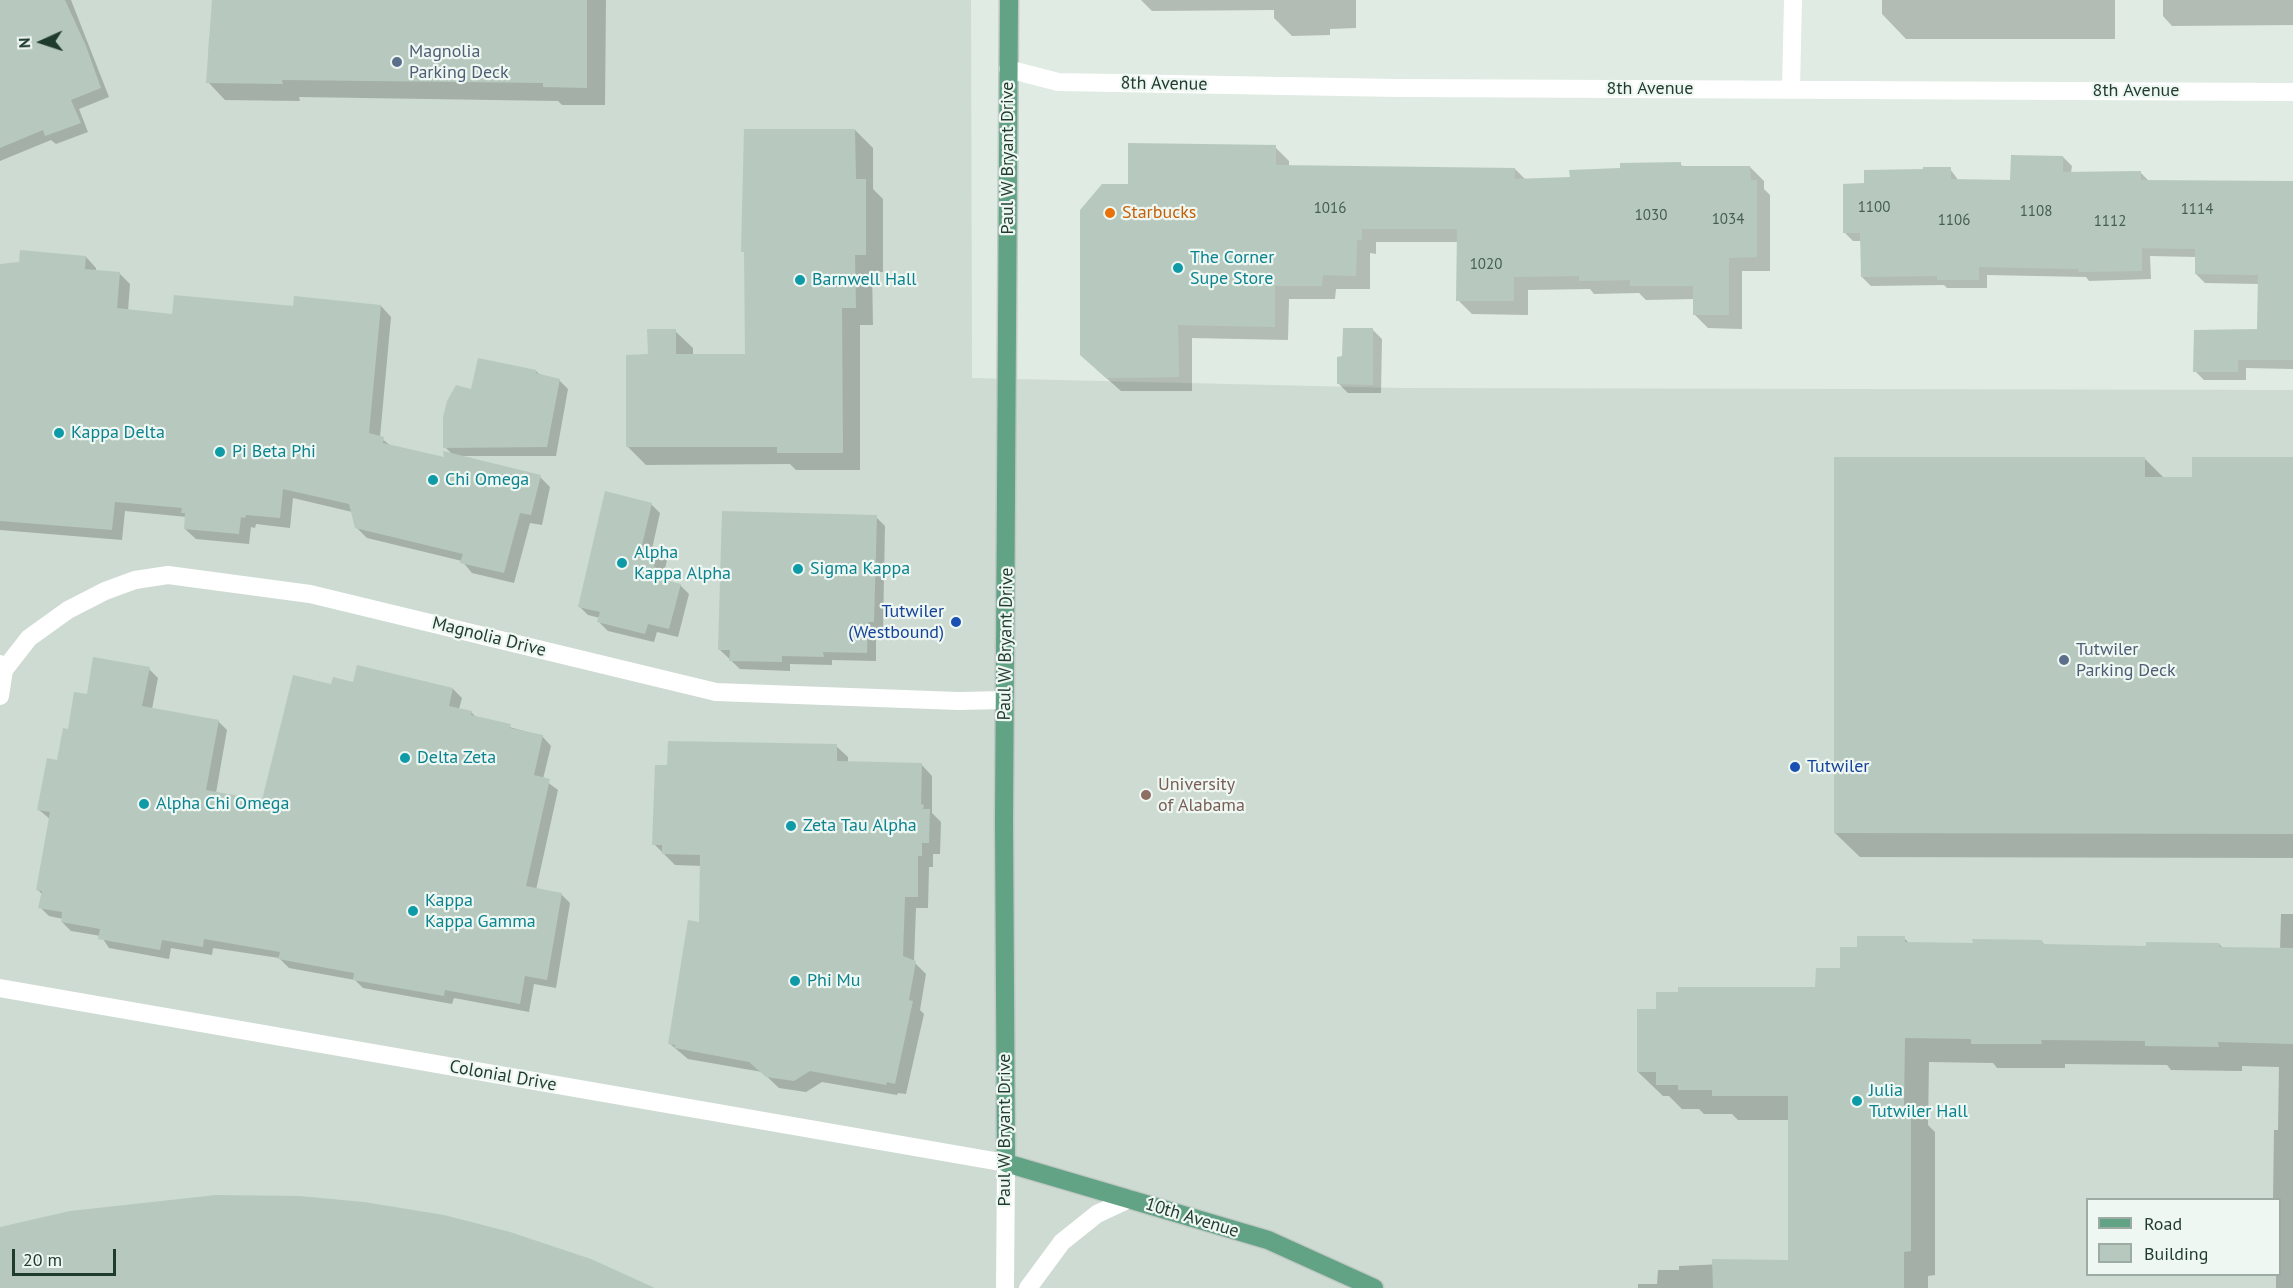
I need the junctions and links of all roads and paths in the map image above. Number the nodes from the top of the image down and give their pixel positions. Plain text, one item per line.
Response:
1 (1009, 0) edge
2 (1793, 0) edge
3 (1008, 69) junction
4 (1791, 89) junction
5 (2293, 92) edge
6 (2, 667) edge
7 (0, 696) edge
8 (1005, 700) junction
9 (0, 988) edge
10 (1006, 1163) junction
11 (1129, 1199) junction
12 (1005, 1288) edge
13 (1028, 1288) edge
14 (1374, 1288) edge

1 - 3 main road, Paul W Bryant Drive
2 - 4 street
3 - 4 street, 8th Avenue
3 - 8 main road, Paul W Bryant Drive
4 - 5 street, 8th Avenue
6 - 7 street
6 - 8 street, Magnolia Drive
8 - 10 main road, Paul W Bryant Drive
9 - 10 street, Colonial Drive
10 - 11 main road, 10th Avenue
10 - 12 street, Paul W Bryant Drive
11 - 13 street
11 - 14 main road, 10th Avenue

